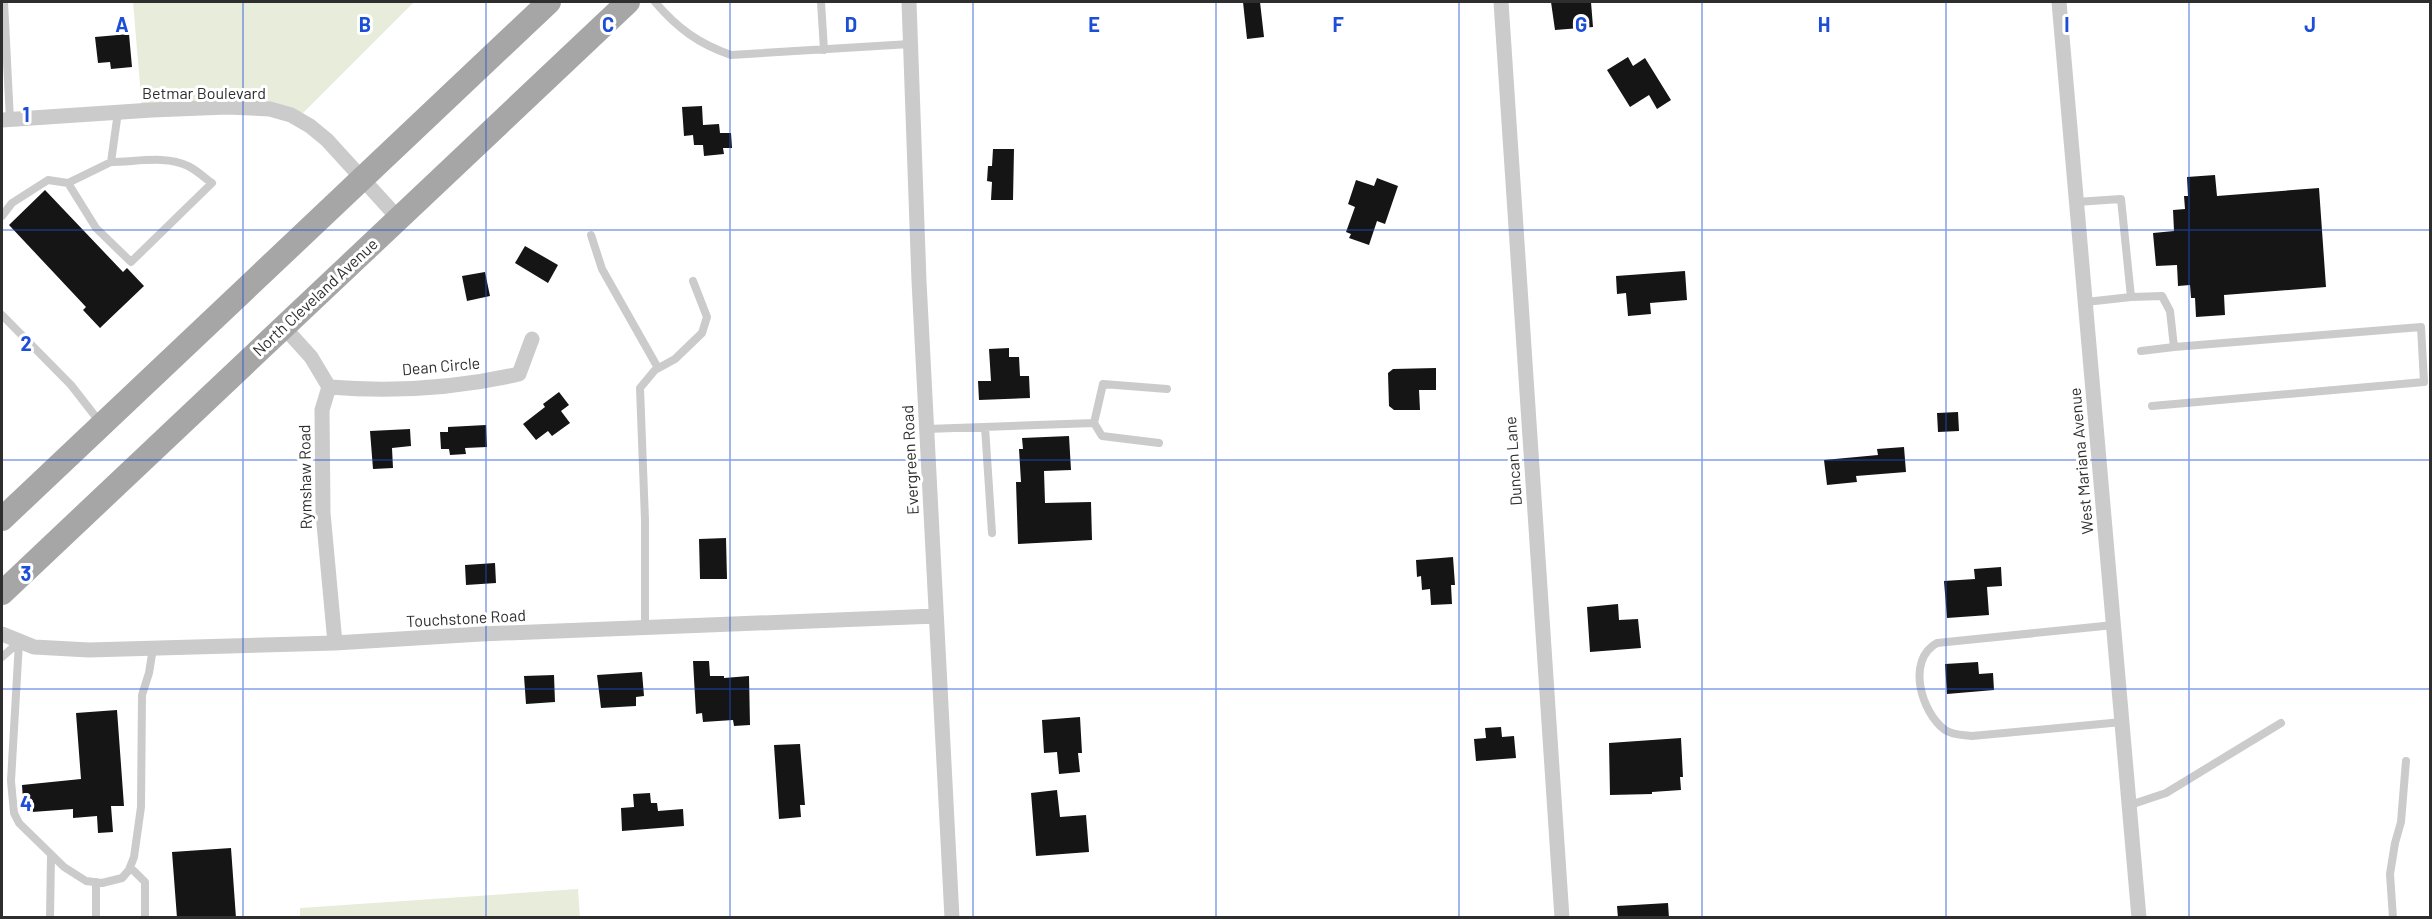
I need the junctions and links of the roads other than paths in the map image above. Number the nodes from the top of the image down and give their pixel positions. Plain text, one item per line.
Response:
1 (4, 2) edge
2 (549, 2) edge
3 (628, 2) edge
4 (655, 2) edge
5 (821, 2) edge
6 (909, 2) edge
7 (1501, 2) edge
8 (2059, 2) edge
9 (910, 44) junction
10 (824, 50) junction
11 (118, 112) junction
12 (6, 120) edge
13 (111, 162) junction
14 (362, 178) junction
15 (68, 183) junction
16 (2076, 202) junction
17 (2, 216) edge
18 (399, 219) junction
19 (591, 235) dead end
20 (693, 281) dead end
21 (2131, 297) junction
22 (2086, 302) junction
23 (2, 315) edge
24 (283, 326) junction
25 (532, 339) dead end
26 (2174, 347) junction
27 (2141, 351) dead end
28 (658, 368) junction
29 (329, 387) junction
30 (1167, 389) dead end
31 (2152, 406) dead end
32 (1094, 423) junction
33 (101, 425) junction
34 (985, 427) junction
35 (927, 429) junction
36 (1159, 442) dead end
37 (2, 519) edge
38 (992, 533) dead end
39 (2, 593) edge
40 (936, 616) junction
41 (2114, 625) junction
42 (645, 628) junction
43 (2, 634) edge
44 (19, 642) junction
45 (335, 643) junction
46 (153, 648) junction
47 (2, 657) edge
48 (2122, 722) junction
49 (2282, 723) dead end
50 (2406, 761) dead end
51 (2130, 805) junction
52 (51, 855) junction
53 (130, 867) junction
54 (96, 882) junction
55 (50, 918) edge
56 (96, 918) edge
57 (146, 918) edge
58 (952, 918) edge
59 (1562, 918) edge
60 (2139, 918) edge
61 (2393, 918) edge

1 - 12 lane
2 - 14 main road
3 - 18 main road, North Cleveland Avenue
4 - 10 lane
5 - 10 lane
6 - 9 street, Evergreen Road
7 - 59 street, Duncan Lane
8 - 16 street, West Mariana Avenue
9 - 10 lane
9 - 35 street, Evergreen Road
11 - 12 street, Betmar Boulevard
11 - 13 lane
11 - 14 street, Betmar Boulevard
13 - 15 lane
13 - 15 lane
14 - 18 street, Betmar Boulevard
14 - 33 main road
15 - 17 lane
16 - 21 lane
16 - 22 street, West Mariana Avenue
18 - 24 main road, North Cleveland Avenue
19 - 28 lane
20 - 28 lane
21 - 22 lane
21 - 26 lane
22 - 41 street, West Mariana Avenue
23 - 33 lane
24 - 29 street
24 - 39 main road, North Cleveland Avenue
25 - 29 street, Dean Circle
26 - 27 lane
26 - 31 lane
28 - 42 lane
29 - 45 street, Rymshaw Road
30 - 32 lane
32 - 34 lane
32 - 36 lane
33 - 37 main road
34 - 35 lane
34 - 38 lane
35 - 40 street, Evergreen Road
40 - 42 street, Touchstone Road
40 - 58 street, Evergreen Road
41 - 48 street, West Mariana Avenue
41 - 48 lane
42 - 45 street, Touchstone Road
43 - 44 street, Touchstone Road
44 - 46 street, Touchstone Road
44 - 47 lane
44 - 52 lane
45 - 46 street, Touchstone Road
46 - 53 lane
48 - 51 street, West Mariana Avenue
49 - 51 lane
50 - 61 lane
51 - 60 street, West Mariana Avenue
52 - 54 lane
52 - 55 lane
53 - 54 lane
53 - 57 lane
54 - 56 lane

